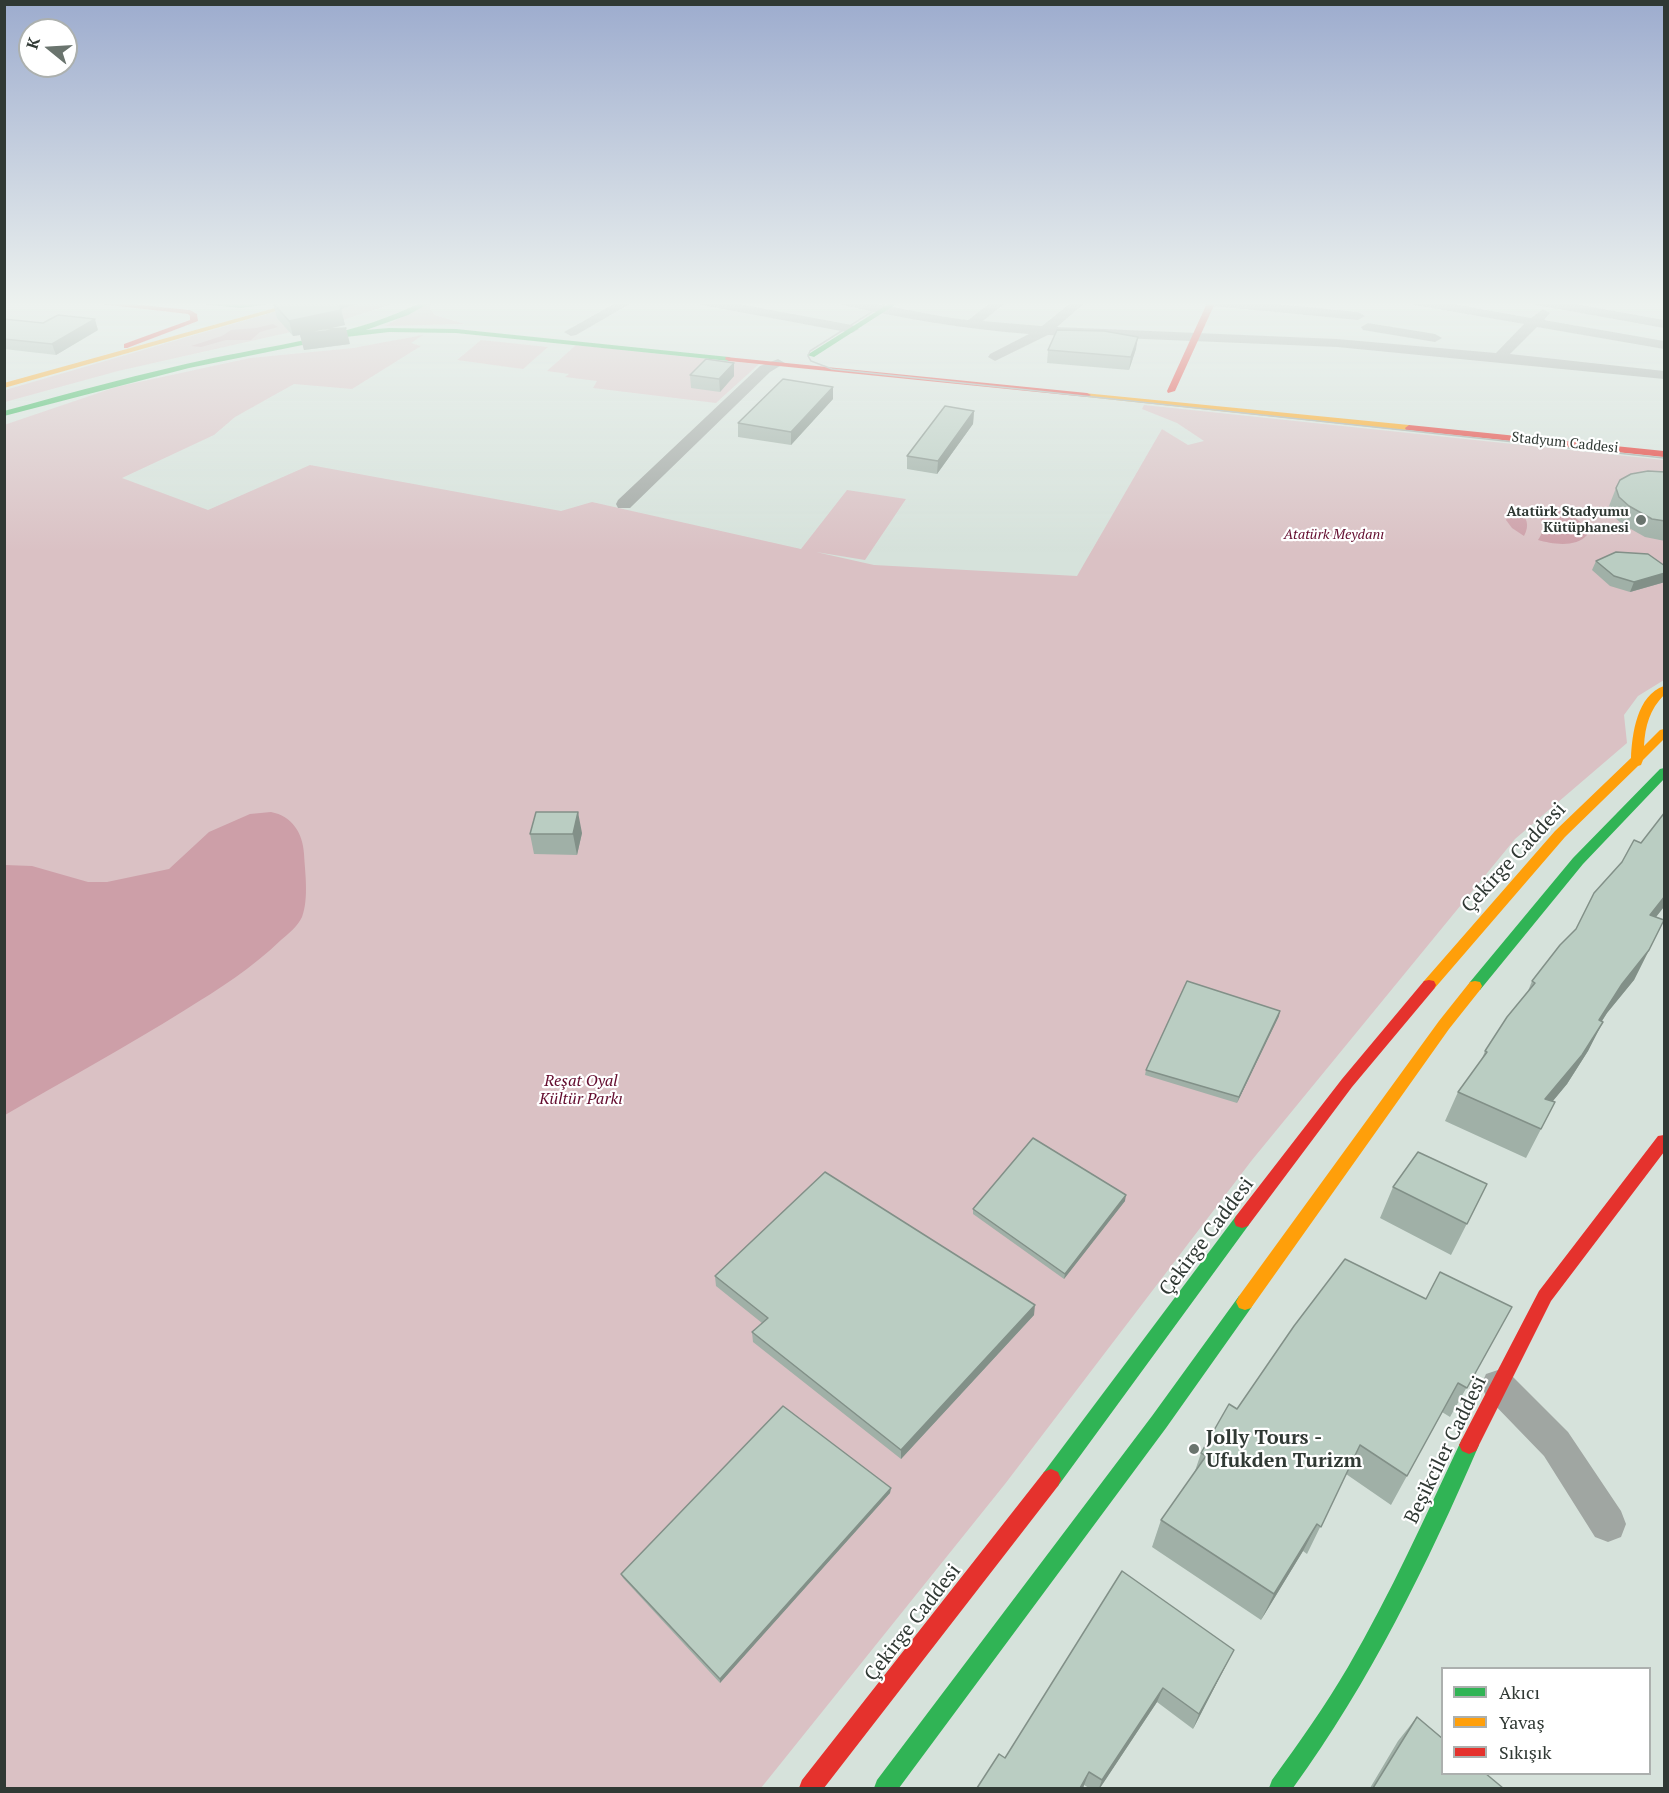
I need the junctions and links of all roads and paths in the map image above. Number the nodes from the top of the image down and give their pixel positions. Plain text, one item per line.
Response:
1 (87, 385) edge
2 (108, 385) edge
3 (749, 385) edge
4 (989, 385) edge
5 (1108, 385) edge
6 (1174, 385) edge
7 (1171, 391) junction
8 (4, 406) edge
9 (4, 416) edge
10 (1665, 442) edge
11 (1665, 454) edge
12 (624, 504) dead end
13 (1665, 689) edge
14 (1665, 733) edge
15 (1637, 762) junction
16 (1665, 772) edge
17 (1665, 1141) edge
18 (1498, 1385) junction
19 (1608, 1524) dead end
20 (810, 1788) edge
21 (885, 1788) edge
22 (1280, 1788) edge

1 - 8 main road
2 - 9 main road
3 - 12 street
4 - 11 main road, Stadyum Caddesi
5 - 7 main road
6 - 7 main road
7 - 10 main road
13 - 15 main road
14 - 15 main road, Çekirge Caddesi
15 - 20 main road, Çekirge Caddesi
16 - 21 main road
17 - 18 main road, Beşikciler Caddesi
18 - 19 street
18 - 22 main road, Beşikciler Caddesi

